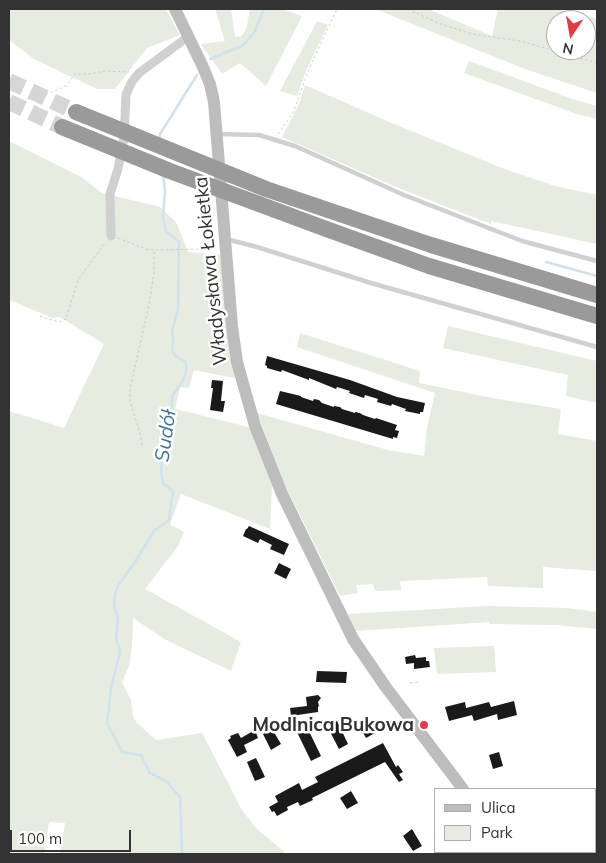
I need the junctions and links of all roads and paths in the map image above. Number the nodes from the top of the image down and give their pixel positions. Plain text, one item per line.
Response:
1 (175, 9) edge
2 (337, 9) edge
3 (408, 9) edge
4 (189, 36) junction
5 (597, 63) edge
6 (139, 73) junction
7 (9, 104) edge
8 (76, 112) tunnel mouth
9 (62, 126) tunnel mouth
10 (217, 134) junction
11 (275, 139) junction
12 (111, 236) junction
13 (225, 240) junction
14 (154, 250) junction
15 (597, 261) edge
16 (597, 295) edge
17 (40, 316) dead end
18 (597, 316) edge
19 (597, 347) edge
20 (142, 445) dead end
21 (419, 682) dead end
22 (410, 683) dead end
23 (461, 788) edge

1 - 4 street, Władysława Łokietka
2 - 11 path
3 - 5 path
4 - 6 street
4 - 10 street, Władysława Łokietka
6 - 7 path
6 - 12 street
8 - 16 highway
9 - 18 highway
10 - 11 lane
10 - 13 street, Władysława Łokietka
11 - 15 lane
12 - 14 path
12 - 17 path
13 - 14 path
13 - 19 lane
13 - 23 street, Władysława Łokietka
14 - 20 path
21 - 22 path

